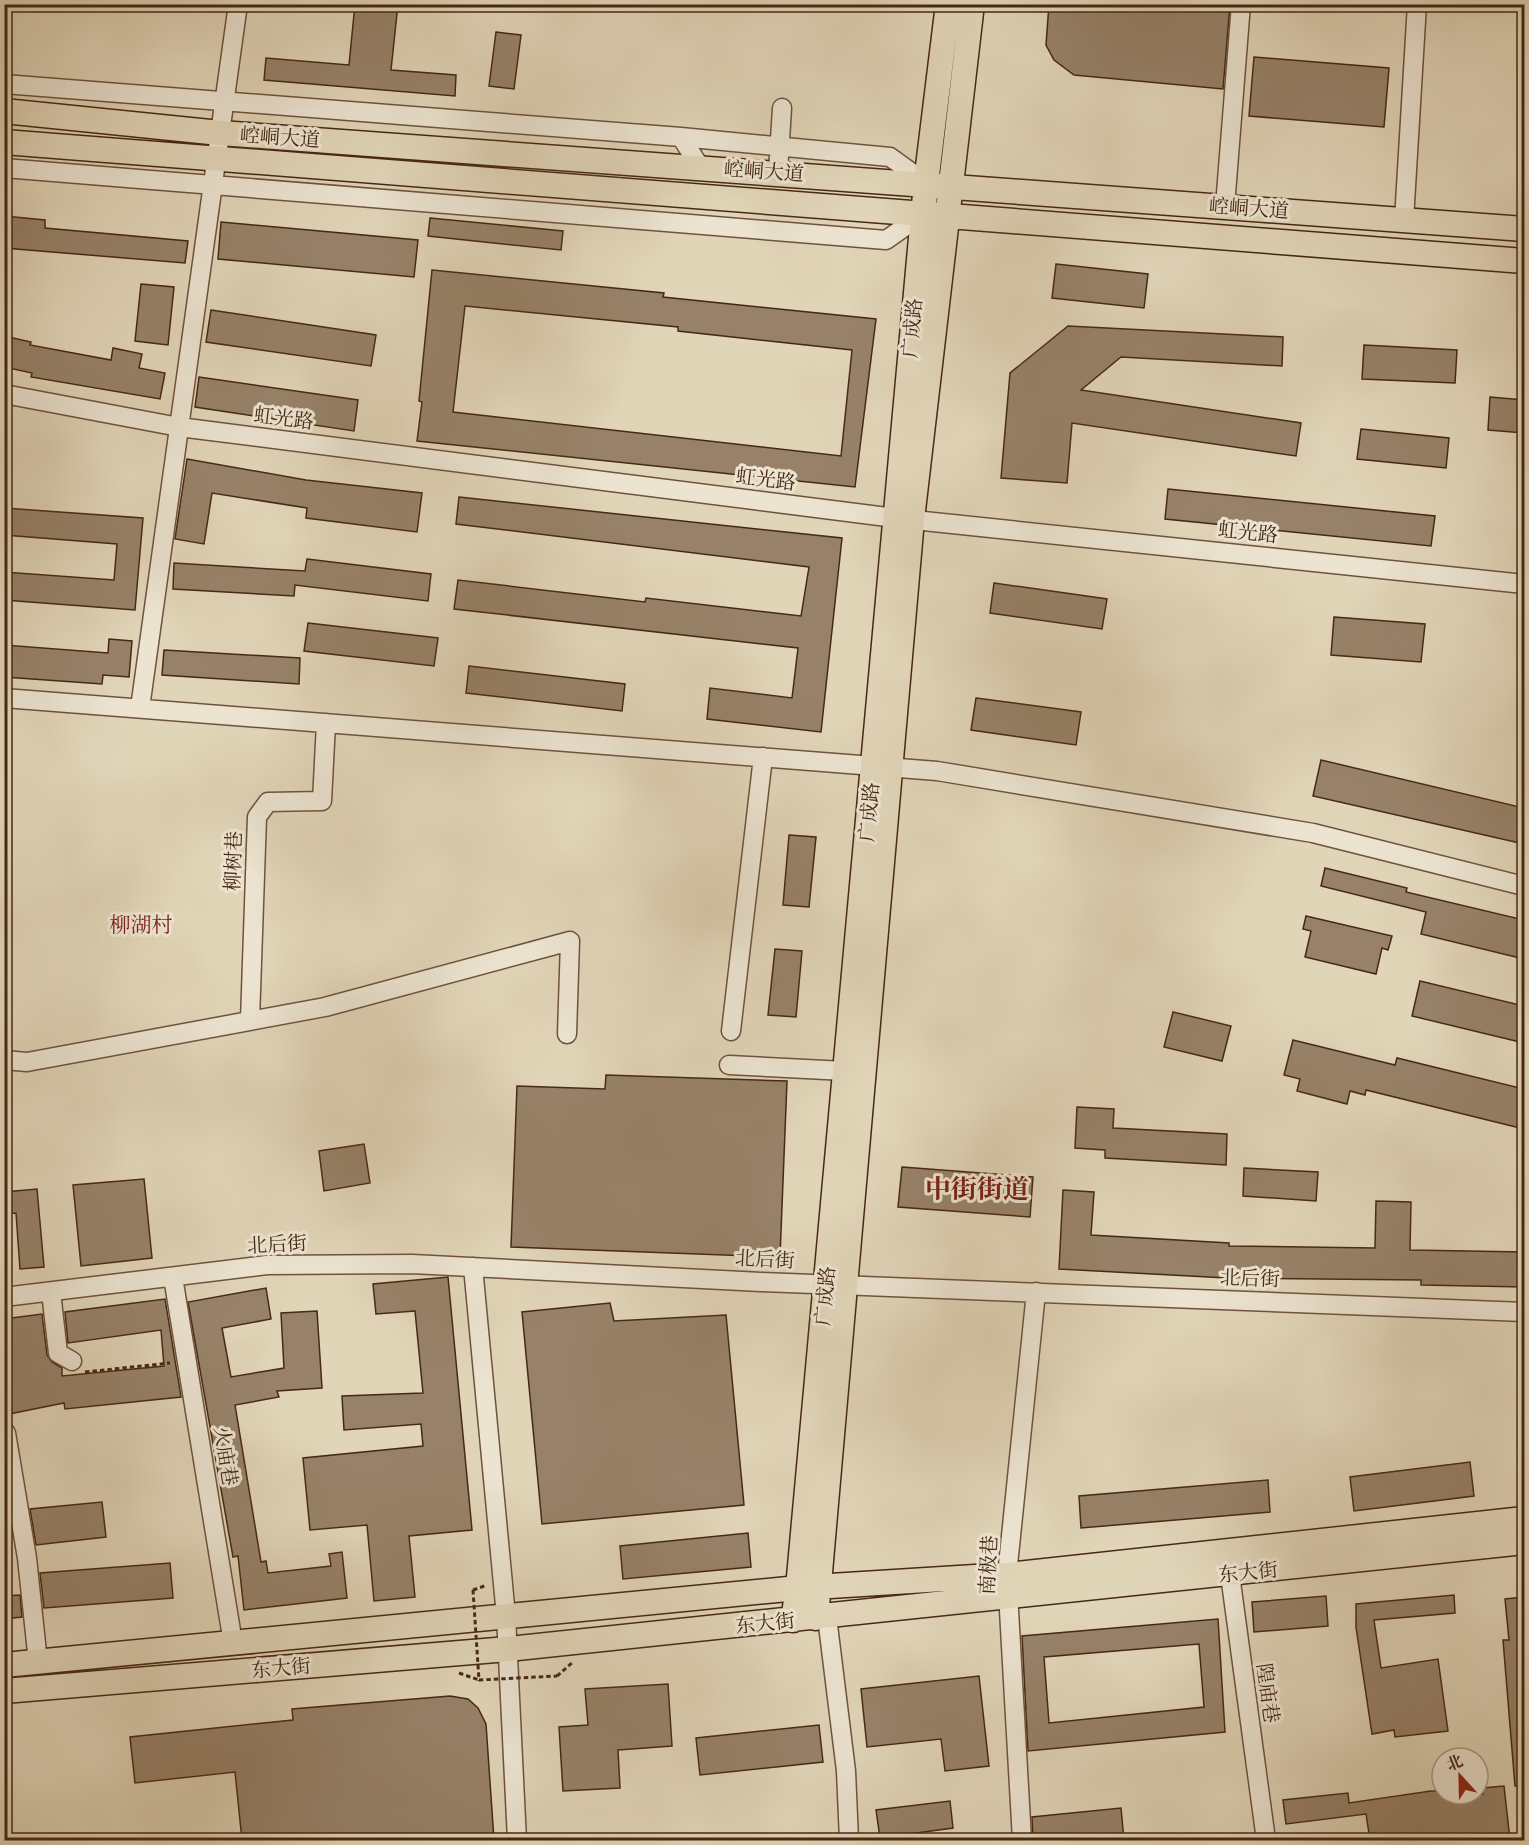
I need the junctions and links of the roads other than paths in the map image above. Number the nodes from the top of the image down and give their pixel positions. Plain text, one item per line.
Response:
1 (238, 4) edge
2 (948, 4) edge
3 (972, 4) edge
4 (1241, 4) edge
5 (1417, 4) edge
6 (4, 84) edge
7 (225, 100) junction
8 (782, 108) dead end
9 (4, 111) edge
10 (220, 133) junction
11 (681, 137) junction
12 (4, 142) edge
13 (779, 146) junction
14 (216, 158) junction
15 (700, 167) junction
16 (4, 168) edge
17 (778, 172) junction
18 (926, 183) junction
19 (952, 185) junction
20 (212, 186) junction
21 (1225, 206) junction
22 (923, 214) junction
23 (948, 216) junction
24 (1404, 220) junction
25 (1524, 229) edge
26 (1524, 261) edge
27 (4, 394) edge
28 (179, 427) junction
29 (904, 518) junction
30 (1524, 584) edge
31 (4, 698) edge
32 (140, 708) junction
33 (326, 723) junction
34 (763, 757) junction
35 (882, 766) junction
36 (1524, 886) edge
37 (250, 1020) junction
38 (731, 1031) dead end
39 (567, 1034) dead end
40 (4, 1060) edge
41 (729, 1065) dead end
42 (845, 1071) junction
43 (473, 1267) junction
44 (173, 1277) junction
45 (835, 1285) junction
46 (51, 1292) junction
47 (1036, 1292) junction
48 (4, 1297) edge
49 (1524, 1312) edge
50 (78, 1367) road end
51 (6, 1433) dead end
52 (1524, 1519) edge
53 (1524, 1542) edge
54 (1228, 1563) junction
55 (1007, 1586) junction
56 (808, 1587) junction
57 (506, 1616) junction
58 (812, 1618) junction
59 (233, 1643) junction
60 (508, 1649) junction
61 (38, 1662) junction
62 (4, 1665) edge
63 (4, 1691) edge
64 (518, 1840) edge
65 (849, 1840) edge
66 (1022, 1840) edge
67 (1266, 1840) edge

1 - 7 street
2 - 18 main road, 广成路
3 - 19 main road, 广成路
4 - 21 street
5 - 24 street
6 - 7 street
7 - 10 street
7 - 11 street
8 - 13 street
9 - 10 main road, 崆峒大道
10 - 14 street
10 - 15 main road, 崆峒大道
11 - 13 street
11 - 15 street
12 - 14 main road, 崆峒大道
13 - 17 street
13 - 18 street
14 - 20 street
14 - 22 main road, 崆峒大道
15 - 17 main road, 崆峒大道
16 - 20 street
17 - 18 main road, 崆峒大道
18 - 19 main road, 崆峒大道
18 - 22 main road, 广成路
19 - 21 main road, 崆峒大道
19 - 23 main road, 广成路
20 - 22 street
20 - 28 street
21 - 24 main road, 崆峒大道
22 - 23 main road, 崆峒大道
22 - 29 main road, 广成路
23 - 26 main road, 崆峒大道
23 - 29 main road, 广成路
24 - 25 main road, 崆峒大道
27 - 28 street, 虹光路
28 - 29 street, 虹光路
28 - 32 street
29 - 30 street, 虹光路
29 - 35 main road, 广成路
31 - 32 street
32 - 33 street
33 - 34 street
33 - 37 street, 柳树巷
34 - 35 street
34 - 38 street
35 - 36 street
35 - 42 main road, 广成路
35 - 45 main road, 广成路
37 - 39 street
37 - 40 street
41 - 42 street
42 - 45 main road, 广成路
43 - 44 street, 北后街
43 - 45 street, 北后街
43 - 57 street
44 - 46 street, 北后街
44 - 59 street, 火庙巷
45 - 47 street, 北后街
45 - 56 main road, 广成路
46 - 48 street, 北后街
46 - 50 street
47 - 49 street, 北后街
47 - 55 street, 南极巷
51 - 61 street
52 - 54 main road, 东大街
53 - 54 main road, 东大街
54 - 55 main road, 东大街
54 - 67 street, 隍庙巷
55 - 56 main road, 东大街
55 - 58 main road, 东大街
55 - 66 street, 南极巷
56 - 57 main road, 东大街
56 - 58 main road, 广成路
57 - 59 main road, 东大街
57 - 60 street
58 - 60 main road, 东大街
58 - 65 street
59 - 61 main road, 东大街
60 - 63 main road, 东大街
60 - 64 street
61 - 62 main road, 东大街

